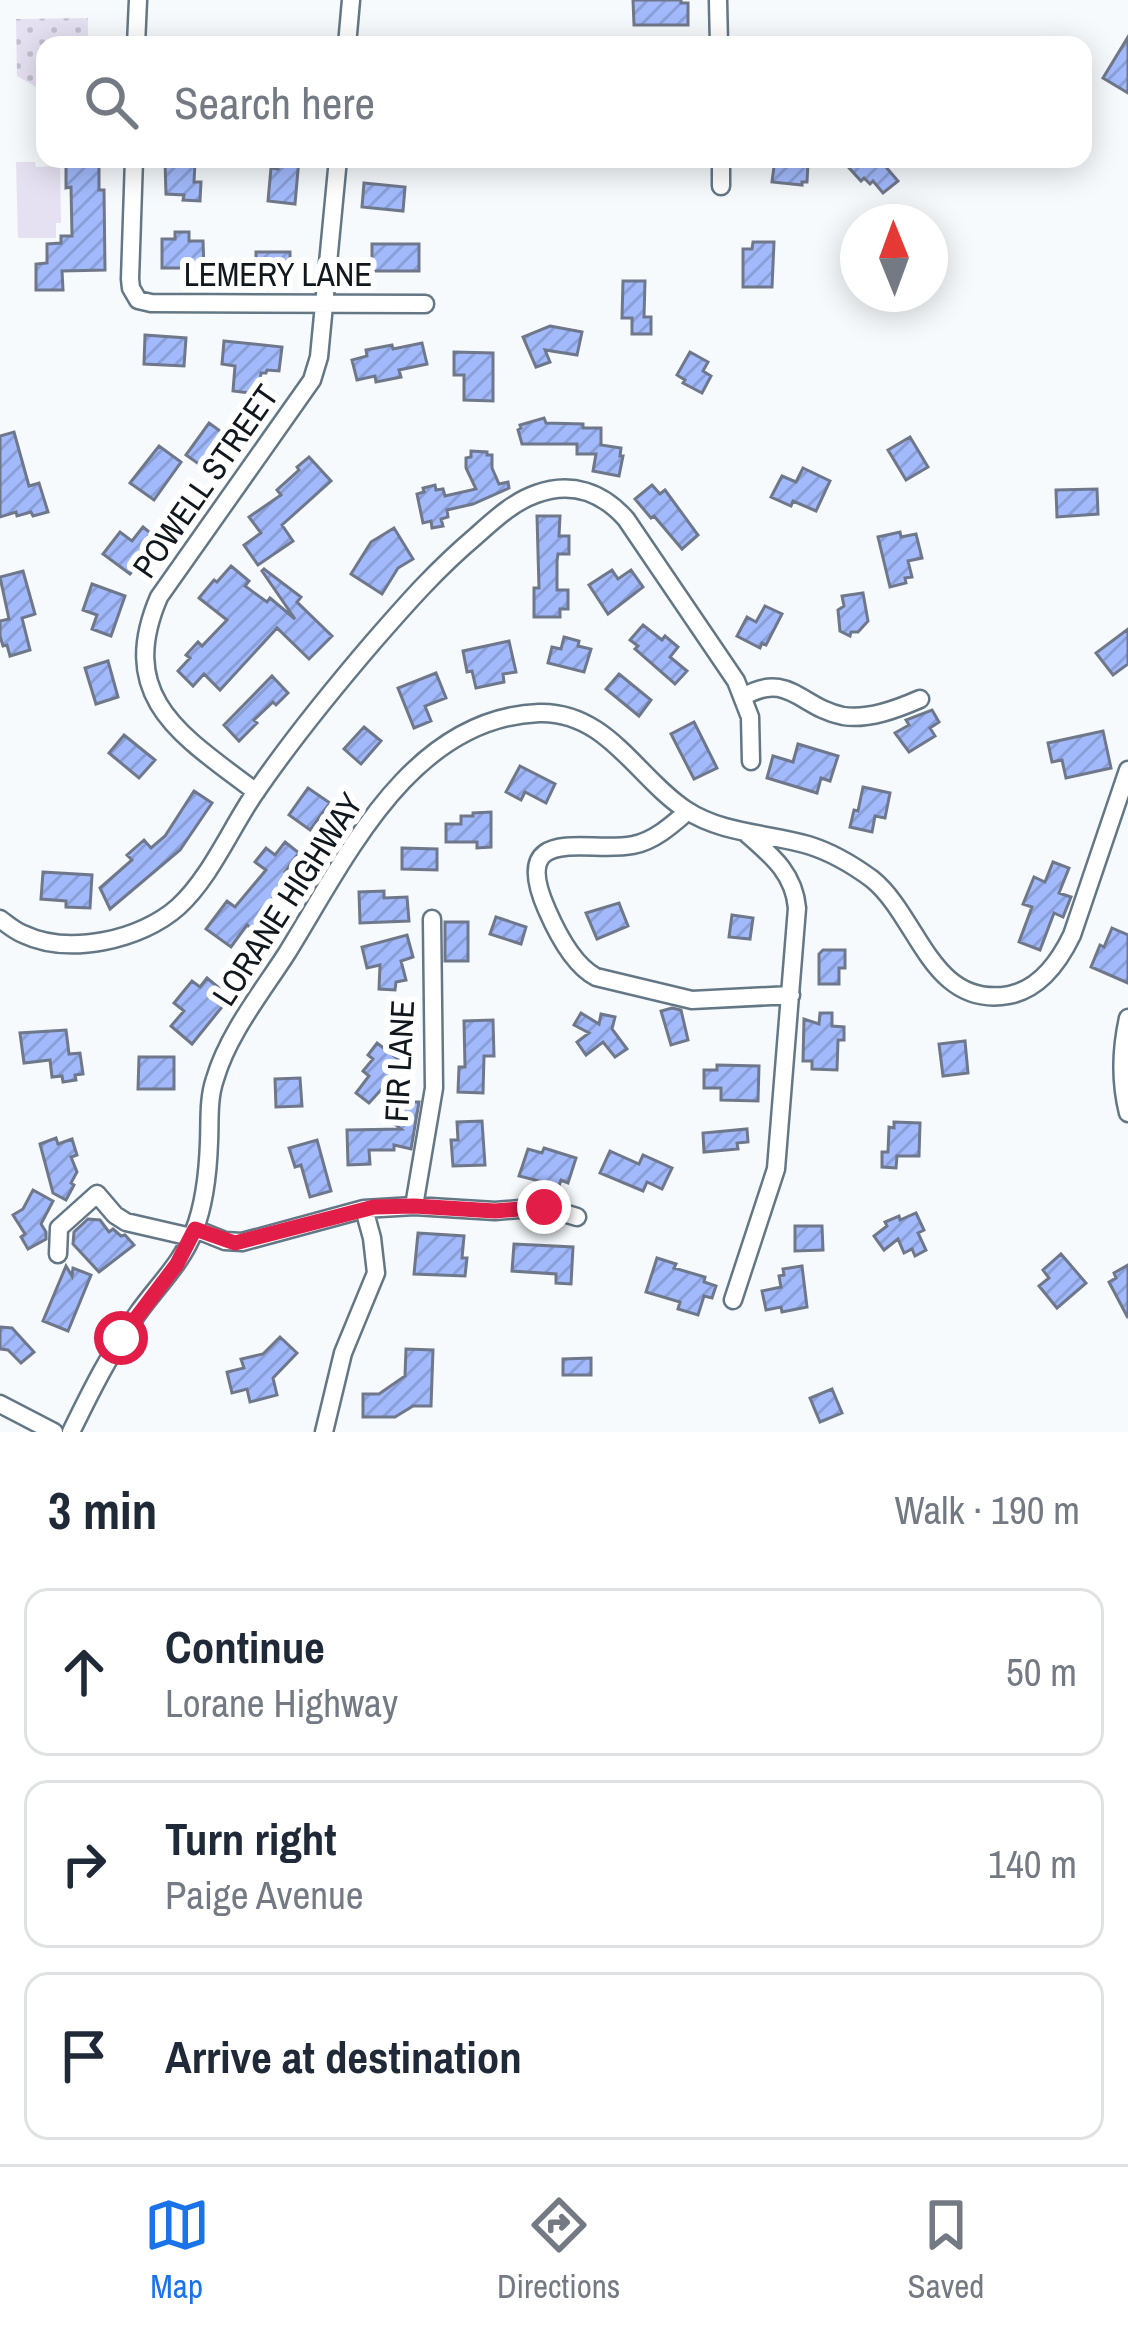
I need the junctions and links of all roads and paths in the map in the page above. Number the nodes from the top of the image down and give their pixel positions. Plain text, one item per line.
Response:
1 (138, 0) edge
2 (351, 0) edge
3 (718, 0) edge
4 (136, 36) edge
5 (348, 36) edge
6 (719, 36) edge
7 (134, 168) edge
8 (337, 168) edge
9 (721, 168) edge
10 (722, 186) dead end
11 (325, 304) junction
12 (425, 304) dead end
13 (743, 697) junction
14 (920, 699) dead end
15 (751, 761) dead end
16 (1128, 770) edge
17 (256, 792) junction
18 (688, 812) junction
19 (746, 832) junction
20 (432, 919) dead end
21 (0, 920) edge
22 (791, 995) junction
23 (1128, 1018) edge
24 (1128, 1114) edge
25 (414, 1206) junction
26 (364, 1209) junction
27 (577, 1217) dead end
28 (193, 1233) junction
29 (58, 1254) dead end
30 (733, 1300) dead end
31 (0, 1405) edge
32 (54, 1432) edge
33 (70, 1432) edge
34 (324, 1432) edge

1 - 4 street
2 - 5 street
3 - 6 street
7 - 11 street, LEMERY LANE
8 - 11 street, POWELL STREET
9 - 10 street
11 - 12 street, LEMERY LANE
11 - 17 street, POWELL STREET
13 - 14 street
13 - 15 street
13 - 17 street
16 - 19 street, LORANE HIGHWAY
17 - 21 street
18 - 19 street, LORANE HIGHWAY
18 - 22 street
18 - 28 street, LORANE HIGHWAY
19 - 22 street
20 - 25 street, FIR LANE
22 - 30 street
23 - 24 street
25 - 26 street
25 - 27 street
26 - 28 street
26 - 34 street
28 - 29 street
28 - 33 street, LORANE HIGHWAY
31 - 32 street

